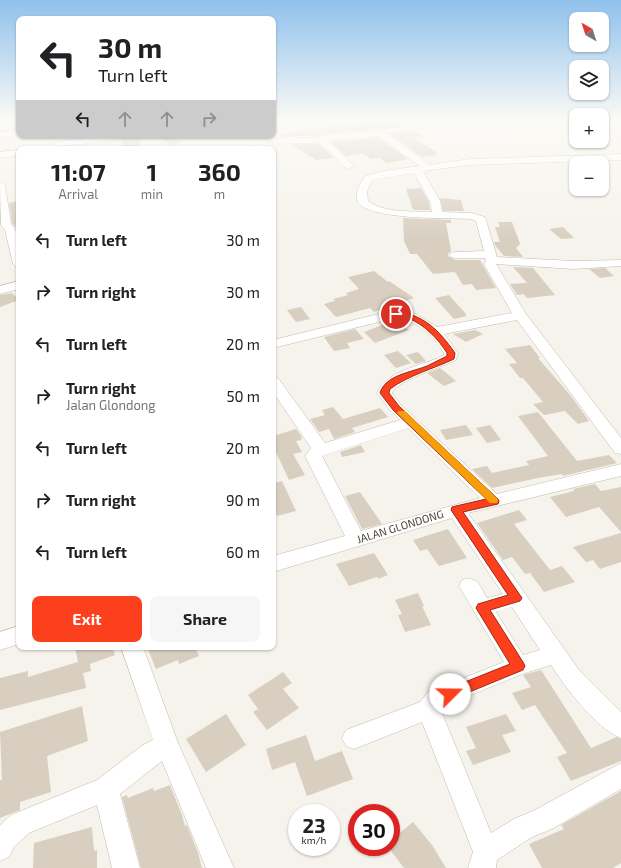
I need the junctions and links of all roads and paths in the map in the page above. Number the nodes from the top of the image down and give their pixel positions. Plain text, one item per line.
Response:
1 (342, 160) edge
2 (416, 160) edge
3 (535, 160) edge
4 (349, 166) dead end
5 (428, 168) junction
6 (417, 169) junction
7 (0, 186) edge
8 (437, 214) junction
9 (10, 229) edge
10 (16, 246) edge
11 (455, 255) dead end
12 (492, 258) junction
13 (621, 263) edge
14 (16, 286) edge
15 (0, 290) edge
16 (520, 315) junction
17 (434, 332) junction
18 (276, 343) edge
19 (276, 385) edge
20 (411, 422) junction
21 (621, 449) edge
22 (321, 450) junction
23 (621, 470) edge
24 (494, 501) junction
25 (456, 510) junction
26 (356, 539) junction
27 (276, 563) edge
28 (469, 586) dead end
29 (516, 598) junction
30 (482, 608) junction
31 (16, 637) edge
32 (0, 641) edge
33 (133, 650) edge
34 (556, 654) junction
35 (518, 666) junction
36 (429, 709) junction
37 (621, 726) edge
38 (354, 738) dead end
39 (167, 745) junction
40 (621, 775) edge
41 (106, 789) junction
42 (0, 848) edge
43 (482, 864) edge
44 (126, 868) edge
45 (220, 868) edge

1 - 4 street
2 - 5 street
3 - 5 street
5 - 6 street
6 - 8 street
6 - 8 street
7 - 9 street
8 - 12 street
9 - 10 street
11 - 12 street
12 - 13 street
12 - 16 street
14 - 15 street
16 - 17 street
16 - 21 street
17 - 18 street
17 - 20 street
19 - 22 street
20 - 22 street
20 - 24 street
22 - 26 street
23 - 24 street, JALAN GLONDONG
24 - 25 street, JALAN GLONDONG
25 - 26 street, JALAN GLONDONG
25 - 29 street
26 - 27 street, JALAN GLONDONG
28 - 30 street
29 - 30 street
29 - 34 street
30 - 35 street
31 - 32 street
33 - 39 street
34 - 35 street
34 - 37 street
35 - 36 street
36 - 38 street
36 - 43 street
39 - 41 street
39 - 45 street
40 - 43 street
41 - 42 street
41 - 44 street

